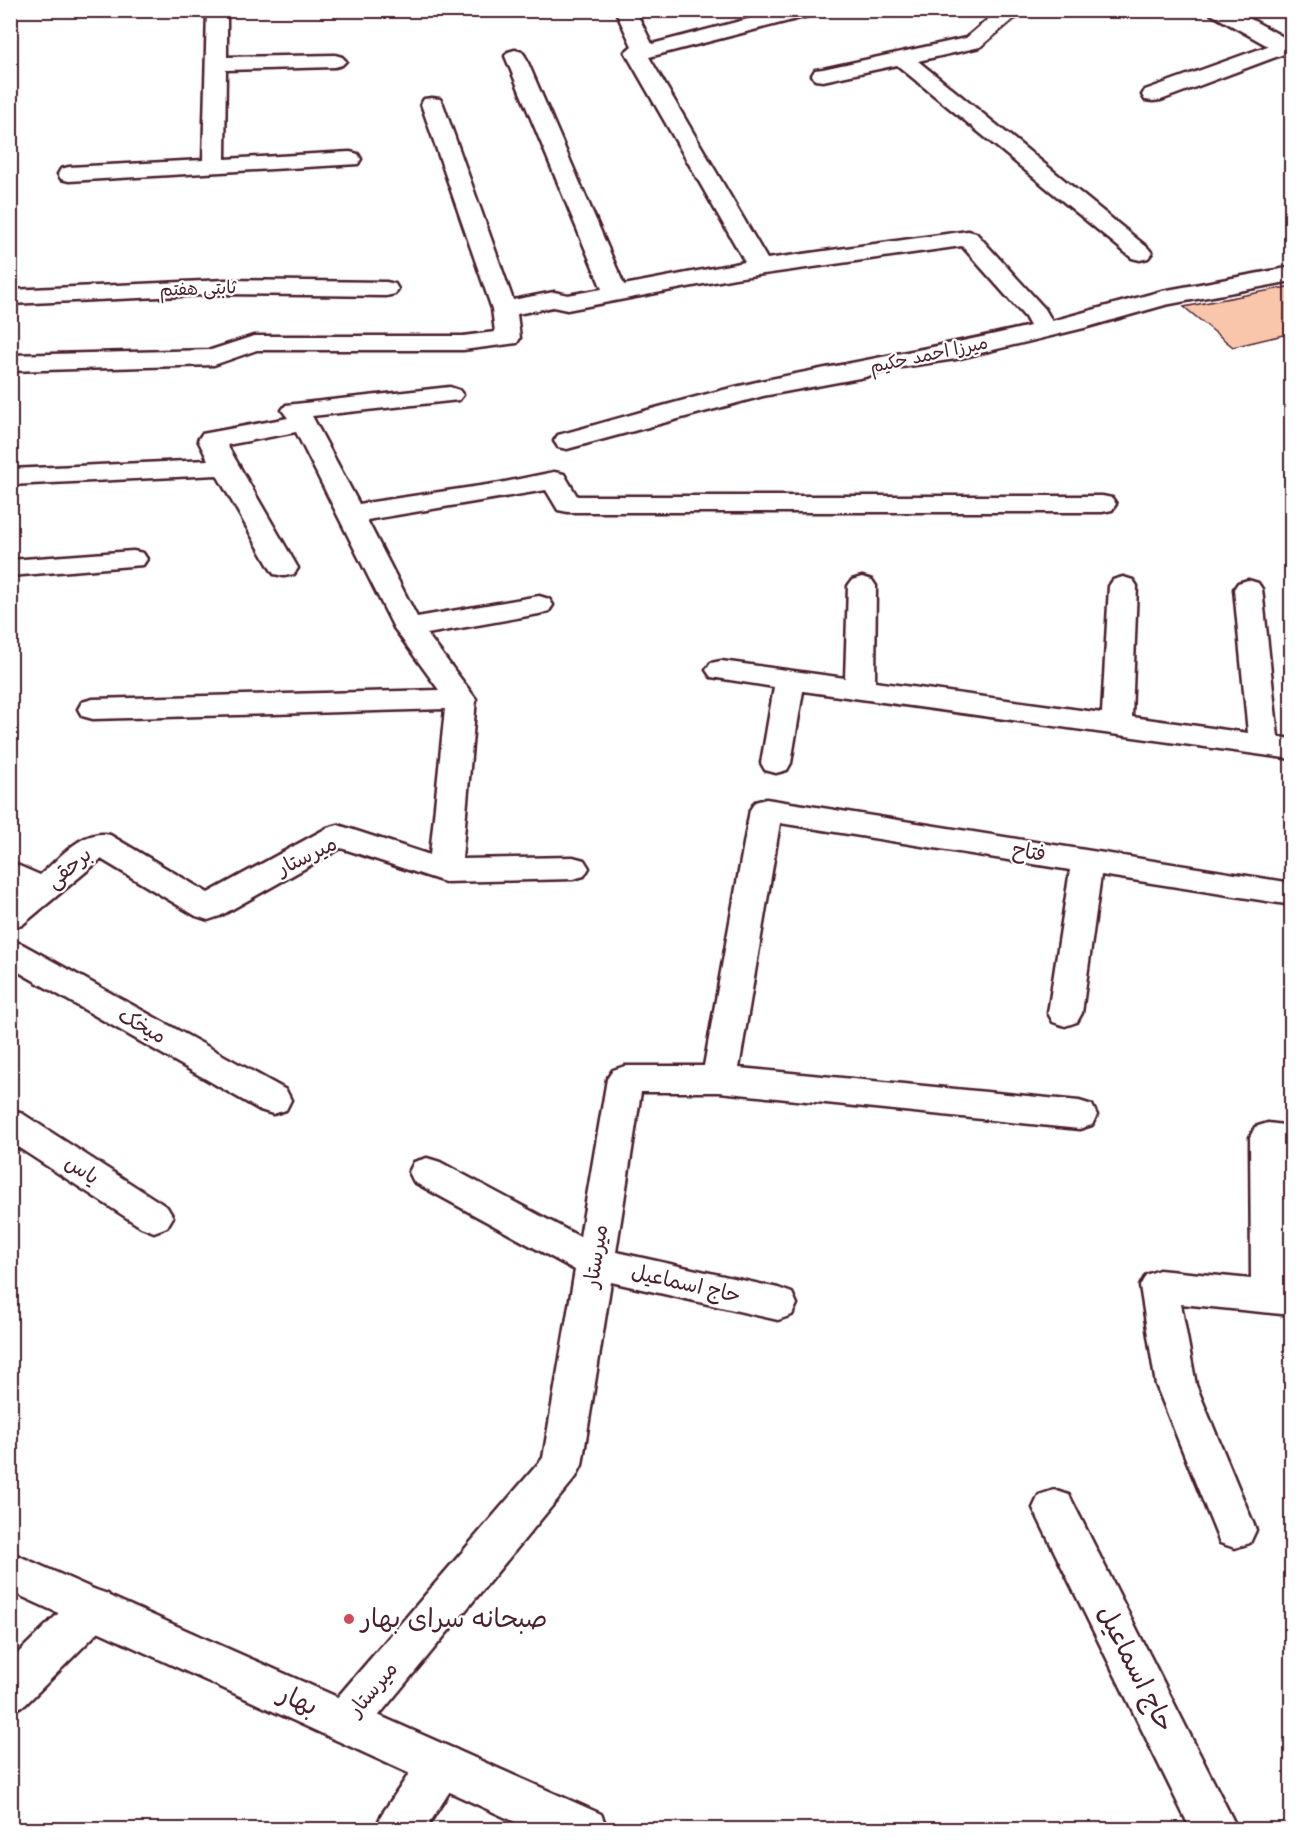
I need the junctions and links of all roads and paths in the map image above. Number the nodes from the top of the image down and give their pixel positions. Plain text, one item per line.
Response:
1 (217, 10) edge
2 (625, 10) edge
3 (809, 10) edge
4 (1019, 10) edge
5 (1218, 10) edge
6 (1289, 47) edge
7 (645, 52) junction
8 (515, 56) dead end
9 (901, 58) junction
10 (335, 61) dead end
11 (216, 64) junction
12 (823, 75) dead end
13 (1153, 95) dead end
14 (432, 104) dead end
15 (350, 159) dead end
16 (214, 166) junction
17 (69, 174) dead end
18 (1140, 253) dead end
19 (760, 268) junction
20 (1292, 274) edge
21 (386, 289) dead end
22 (615, 292) junction
23 (10, 297) edge
24 (504, 309) junction
25 (1044, 329) junction
26 (10, 363) edge
27 (450, 395) dead end
28 (304, 423) junction
29 (567, 441) dead end
30 (225, 467) junction
31 (10, 477) edge
32 (1102, 504) dead end
33 (349, 514) junction
34 (133, 560) dead end
35 (10, 568) edge
36 (284, 568) dead end
37 (862, 586) dead end
38 (1123, 586) dead end
39 (1248, 590) dead end
40 (539, 605) dead end
41 (408, 628) junction
42 (721, 670) dead end
43 (790, 679) junction
44 (860, 689) junction
45 (461, 699) junction
46 (93, 709) dead end
47 (1117, 724) junction
48 (1277, 747) edge
49 (776, 763) dead end
50 (99, 843) joint
51 (1087, 861) junction
52 (573, 868) dead end
53 (445, 871) junction
54 (10, 873) edge
55 (43, 890) junction
56 (1292, 894) edge
57 (10, 917) edge
58 (10, 952) edge
59 (1065, 1014) dead end
60 (719, 1079) junction
61 (273, 1100) dead end
62 (1079, 1115) dead end
63 (10, 1124) edge
64 (1292, 1140) edge
65 (427, 1172) dead end
66 (154, 1217) dead end
67 (595, 1263) junction
68 (1281, 1297) edge
69 (778, 1304) dead end
70 (1054, 1508) dead end
71 (1235, 1530) dead end
72 (10, 1571) edge
73 (93, 1608) junction
74 (10, 1691) edge
75 (345, 1722) junction
76 (441, 1765) junction
77 (398, 1830) edge
78 (585, 1830) edge
79 (1215, 1830) edge

1 - 11 street
2 - 7 street
3 - 7 street
4 - 9 street
5 - 6 street
6 - 13 street
7 - 19 street
8 - 22 street
9 - 12 street
9 - 18 street
10 - 11 street
11 - 16 street
14 - 24 street
15 - 16 street
16 - 17 street
19 - 22 street
19 - 25 street
20 - 25 street, میرزا احمد حکیم
21 - 23 street, ثابتی هفتم
22 - 24 street
24 - 26 street
25 - 29 street, میرزا احمد حکیم
27 - 28 street
28 - 30 street
28 - 33 street
30 - 31 street
30 - 36 street
32 - 33 street
33 - 41 street
34 - 35 street
37 - 44 street
38 - 47 street
39 - 48 street
40 - 41 street
41 - 45 street
42 - 43 street
43 - 44 street
43 - 49 street
44 - 47 street
45 - 46 street
45 - 53 street
47 - 48 street
50 - 53 street, میرستار
50 - 55 street, برحقی
51 - 56 street, فتاح
51 - 59 street
51 - 60 street, فتاح
52 - 53 street, میرستار
54 - 55 street
55 - 57 street, برحقی
58 - 61 street, میخک
60 - 62 street
60 - 67 street, میرستار
63 - 66 street, یاس
64 - 68 street
65 - 67 street, حاج اسماعیل
67 - 69 street, حاج اسماعیل
67 - 75 street, میرستار
68 - 71 street
70 - 79 street, حاج اسماعیل
72 - 73 street, بهار
73 - 74 street
73 - 75 street, بهار
75 - 76 street, بهار
76 - 77 street
76 - 78 street, بهار

